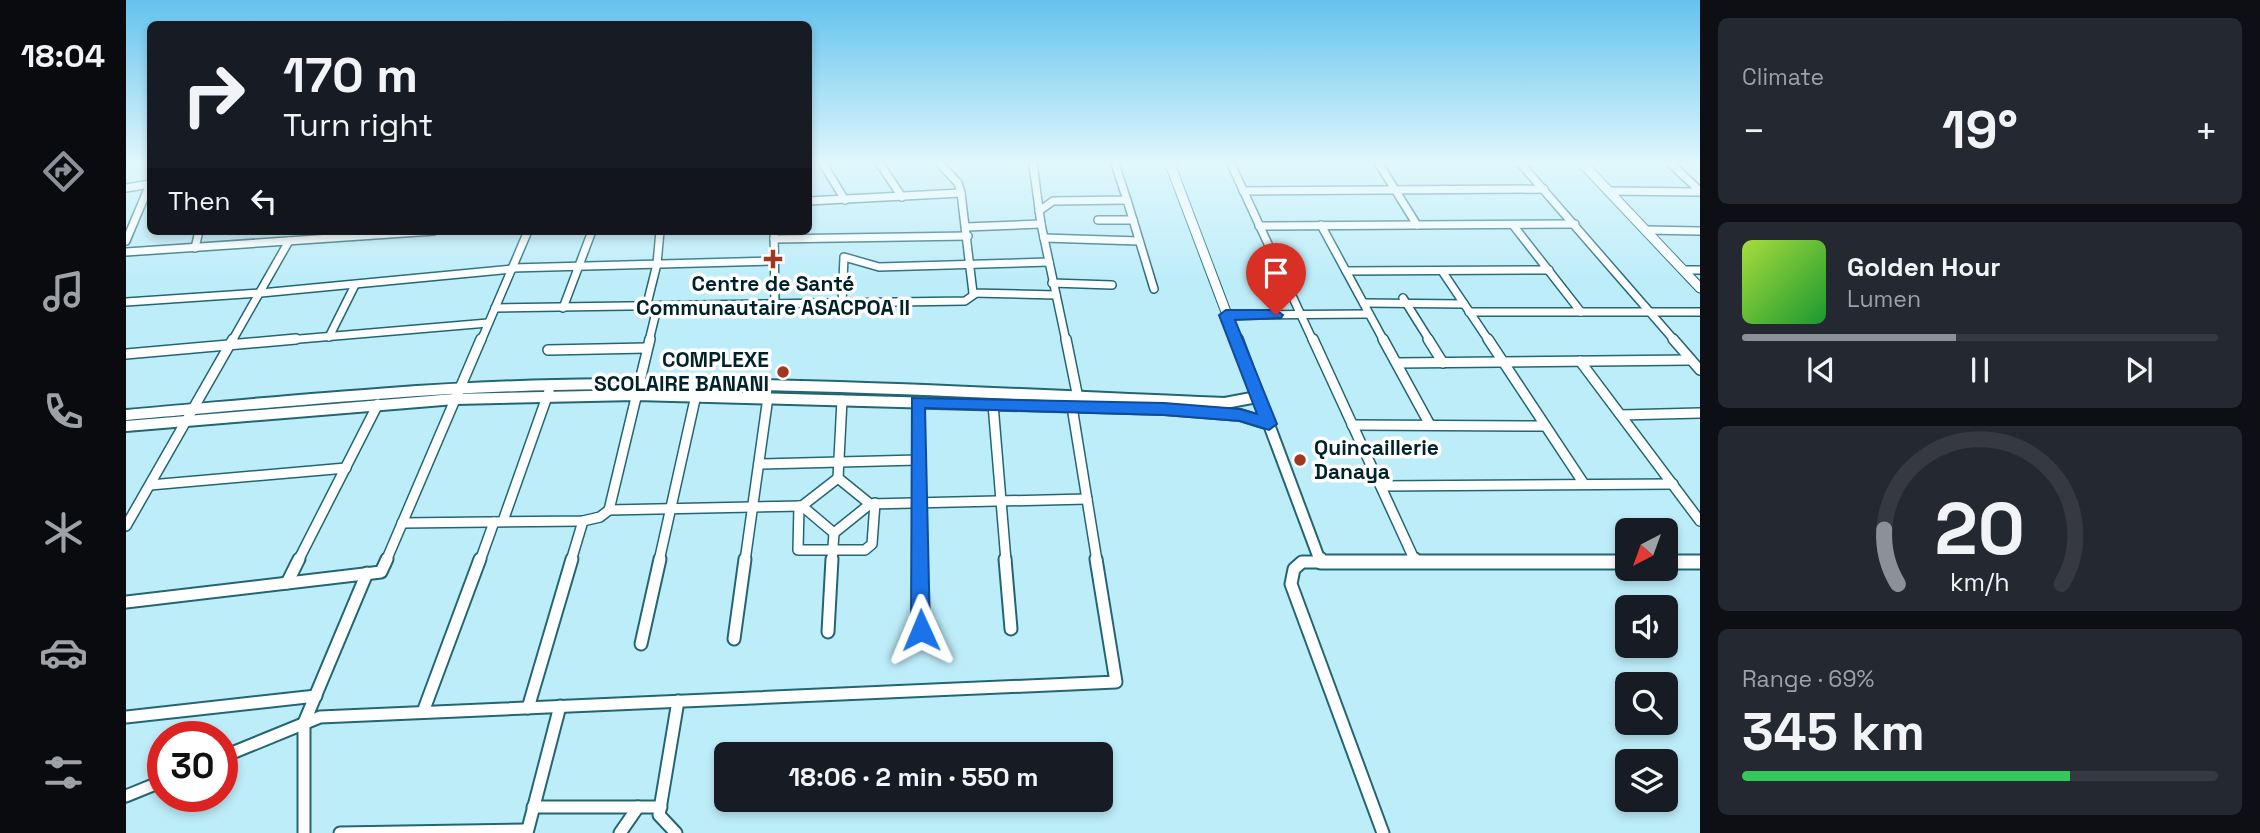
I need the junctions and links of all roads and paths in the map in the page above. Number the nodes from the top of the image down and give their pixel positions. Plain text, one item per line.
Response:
1 (142, 203) edge
2 (963, 203) edge
3 (1038, 203) edge
4 (1050, 203) edge
5 (1128, 203) edge
6 (1184, 203) edge
7 (1248, 203) edge
8 (1403, 203) edge
9 (1556, 203) edge
10 (1620, 203) edge
11 (1039, 211) junction
12 (1098, 220) dead end
13 (1133, 220) junction
14 (1575, 224) junction
15 (1041, 225) junction
16 (1321, 225) junction
17 (1417, 225) junction
18 (1513, 225) junction
19 (1259, 226) junction
20 (1646, 230) junction
21 (967, 231) junction
22 (1700, 231) edge
23 (812, 234) edge
24 (198, 235) edge
25 (260, 235) edge
26 (328, 235) edge
27 (526, 235) edge
28 (591, 235) edge
29 (660, 235) edge
30 (774, 235) edge
31 (1044, 238) junction
32 (126, 241) edge
33 (289, 241) junction
34 (1139, 241) junction
35 (259, 243) junction
36 (195, 248) junction
37 (126, 253) edge
38 (774, 261) junction
39 (1049, 262) junction
40 (657, 264) junction
41 (970, 264) junction
42 (579, 266) junction
43 (512, 268) junction
44 (1683, 270) junction
45 (1700, 270) edge
46 (1346, 271) junction
47 (1442, 271) junction
48 (1549, 271) junction
49 (1052, 284) junction
50 (355, 285) junction
51 (1112, 285) dead end
52 (1700, 288) edge
53 (1154, 289) dead end
54 (261, 293) junction
55 (975, 295) junction
56 (1056, 295) junction
57 (1404, 301) junction
58 (126, 302) edge
59 (1364, 303) junction
60 (842, 304) junction
61 (775, 305) junction
62 (563, 308) junction
63 (646, 308) junction
64 (657, 308) junction
65 (1467, 308) junction
66 (495, 309) junction
67 (1649, 311) junction
68 (1581, 312) junction
69 (1700, 312) edge
70 (1301, 314) junction
71 (1369, 314) junction
72 (1226, 315) junction
73 (488, 323) junction
74 (329, 337) junction
75 (232, 345) junction
76 (647, 348) junction
77 (548, 350) dead end
78 (126, 354) edge
79 (1691, 360) junction
80 (1580, 361) junction
81 (1397, 363) junction
82 (1443, 363) junction
83 (1503, 363) junction
84 (1700, 370) edge
85 (460, 388) junction
86 (637, 389) junction
87 (549, 391) junction
88 (696, 396) junction
89 (768, 397) junction
90 (1257, 397) junction
91 (1078, 398) junction
92 (456, 399) junction
93 (842, 400) junction
94 (917, 402) junction
95 (378, 404) junction
96 (993, 404) junction
97 (192, 410) junction
98 (1073, 413) dead end
99 (1700, 413) edge
100 (126, 415) edge
101 (1621, 415) junction
102 (186, 421) junction
103 (1269, 424) junction
104 (1352, 425) junction
105 (1430, 425) junction
106 (126, 426) edge
107 (1545, 426) junction
108 (918, 460) junction
109 (839, 462) junction
110 (759, 464) junction
111 (346, 468) junction
112 (838, 478) junction
113 (1584, 484) junction
114 (1673, 484) junction
115 (150, 485) junction
116 (1381, 486) junction
117 (1087, 499) junction
118 (1001, 501) junction
119 (919, 502) junction
120 (873, 503) junction
121 (800, 506) junction
122 (753, 507) junction
123 (671, 509) junction
124 (609, 510) junction
125 (583, 521) junction
126 (1700, 521) edge
127 (499, 522) junction
128 (402, 523) junction
129 (126, 526) edge
130 (834, 533) junction
131 (833, 551) junction
132 (1321, 562) junction
133 (1416, 562) junction
134 (1615, 562) edge
135 (1678, 562) edge
136 (1700, 562) edge
137 (368, 573) junction
138 (287, 583) junction
139 (126, 602) edge
140 (1011, 629) dead end
141 (921, 630) dead end
142 (828, 632) dead end
143 (734, 639) dead end
144 (641, 644) dead end
145 (316, 696) junction
146 (678, 701) junction
147 (560, 706) junction
148 (528, 708) junction
149 (423, 712) junction
150 (126, 717) edge
151 (304, 723) junction
152 (238, 750) edge
153 (147, 787) edge
154 (126, 796) edge
155 (533, 807) junction
156 (638, 807) junction
157 (661, 807) junction
158 (527, 831) edge
159 (304, 833) edge
160 (340, 833) edge
161 (620, 833) edge
162 (676, 833) edge
163 (1382, 833) edge

1 - 32 street
2 - 21 street
3 - 11 street
4 - 11 street
5 - 13 street
6 - 72 street
7 - 19 street
8 - 17 street
9 - 14 street
10 - 20 street
11 - 15 street
12 - 13 street
13 - 34 street
14 - 18 street
14 - 67 street
15 - 21 street
15 - 31 street
16 - 17 street
16 - 19 street
16 - 46 street
17 - 18 street
18 - 48 street
19 - 70 street
20 - 22 street
20 - 44 street
21 - 23 street
21 - 41 street
24 - 36 street
25 - 35 street
26 - 33 street
27 - 43 street
28 - 42 street
29 - 40 street
30 - 38 street
31 - 34 street
31 - 39 street
33 - 35 street
33 - 54 street
34 - 53 street
35 - 36 street
36 - 37 street
38 - 40 street
38 - 61 street
39 - 41 street
39 - 49 street
40 - 42 street
40 - 63 street
41 - 55 street
41 - 60 street
42 - 43 street
42 - 62 street
43 - 50 street
43 - 66 street
44 - 45 street
44 - 52 street
46 - 47 street
46 - 59 street
47 - 48 street
47 - 65 street
48 - 68 street
49 - 51 street
49 - 56 street
50 - 54 street
50 - 74 street
54 - 58 street
54 - 75 street
55 - 56 street
55 - 60 street
56 - 91 street
57 - 59 street
57 - 65 street
57 - 82 street
59 - 71 street
60 - 61 street
61 - 64 street
62 - 63 street
62 - 66 street
63 - 64 street
64 - 76 street
65 - 68 street
65 - 83 street
66 - 73 street
67 - 68 street
67 - 69 street
67 - 79 street
70 - 71 street
70 - 72 street
70 - 104 street
71 - 81 street
72 - 90 street
73 - 74 street
73 - 85 street
74 - 75 street
75 - 78 street
75 - 97 street
76 - 77 street
76 - 86 street
79 - 80 street
79 - 84 street
80 - 83 street
80 - 101 street
81 - 82 street
81 - 105 street
82 - 83 street
83 - 107 street
85 - 87 street
85 - 92 street
85 - 97 street
86 - 87 street
86 - 88 street
86 - 91 street
86 - 124 street
87 - 92 street
87 - 127 street
88 - 89 street
88 - 123 street
89 - 93 street
89 - 110 street
90 - 91 street
90 - 103 street
92 - 95 street
92 - 128 street
93 - 94 street
93 - 109 street
94 - 96 street
94 - 108 street
95 - 102 street
95 - 111 street
96 - 103 street
96 - 118 street
97 - 100 street
97 - 102 street
98 - 117 street
99 - 101 street
101 - 114 street
102 - 106 street
102 - 115 street
103 - 132 street
104 - 105 street
104 - 116 street
105 - 107 street
107 - 113 street
108 - 109 street
108 - 119 street
109 - 110 street
109 - 112 street
110 - 122 street
111 - 115 street
111 - 138 street
112 - 120 street
112 - 121 street
113 - 114 street
113 - 116 street
114 - 126 street
115 - 129 street
116 - 133 street
117 - 118 street
117 - 146 street
118 - 119 street
118 - 140 street
119 - 120 street
119 - 141 street
120 - 130 street
120 - 131 street
121 - 122 street
121 - 130 street
121 - 131 street
122 - 123 street
122 - 143 street
123 - 124 street
123 - 144 street
124 - 125 street
125 - 127 street
125 - 148 street
127 - 128 street
127 - 149 street
128 - 137 street
130 - 131 street
131 - 142 street
132 - 133 street
132 - 163 street
133 - 134 street
135 - 136 street
137 - 138 street
137 - 145 street
138 - 139 street
145 - 150 street
145 - 151 street
146 - 147 street
146 - 157 street
147 - 148 street
147 - 155 street
148 - 149 street
149 - 151 street
151 - 152 street
151 - 159 street
153 - 154 street
155 - 156 street
155 - 158 street
156 - 157 street
156 - 161 street
157 - 162 street
158 - 160 street

